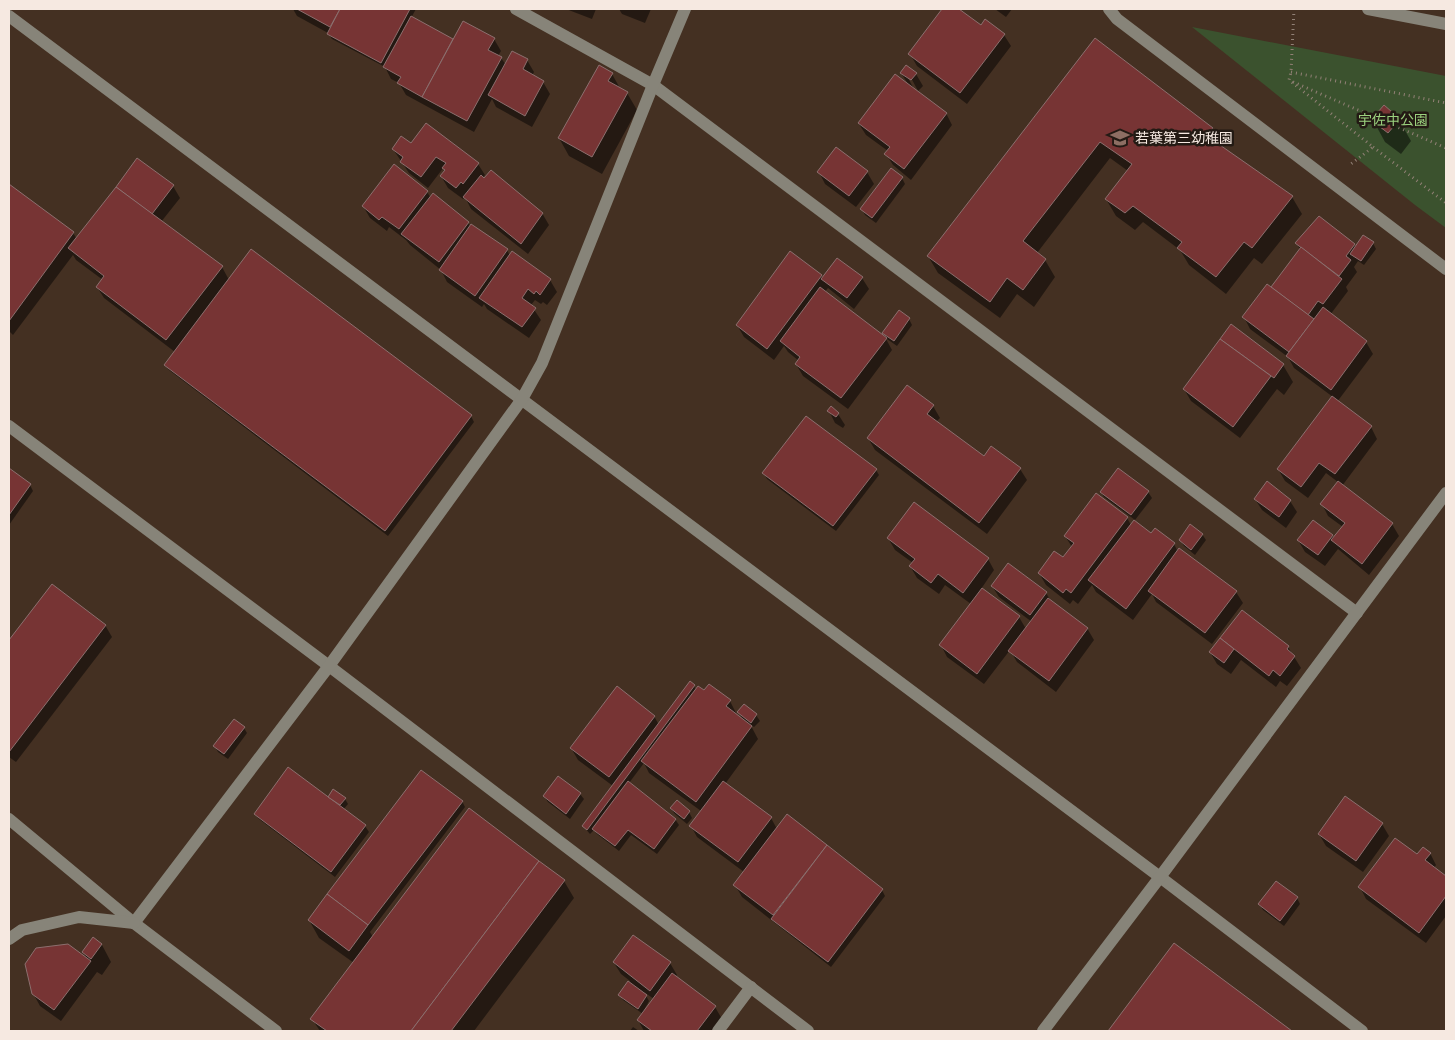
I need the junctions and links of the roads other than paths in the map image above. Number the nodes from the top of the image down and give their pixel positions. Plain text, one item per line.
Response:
1 (516, 9) edge
2 (685, 9) edge
3 (1109, 9) edge
4 (1368, 9) edge
5 (9, 16) edge
6 (1446, 24) edge
7 (653, 86) junction
8 (1446, 269) edge
9 (522, 399) junction
10 (9, 426) edge
11 (1446, 493) edge
12 (1357, 614) junction
13 (329, 666) junction
14 (9, 820) edge
15 (1160, 877) junction
16 (134, 923) junction
17 (9, 939) edge
18 (751, 987) junction
19 (276, 1031) edge
20 (718, 1031) edge
21 (808, 1031) edge
22 (1042, 1031) edge
23 (1362, 1031) edge

1 - 7 street
2 - 7 street
3 - 8 street
4 - 6 street
5 - 9 street
7 - 9 street
7 - 12 street
9 - 13 street
9 - 15 street
10 - 13 street
11 - 12 street
12 - 15 street
13 - 16 street
13 - 18 street
14 - 16 street
15 - 22 street
15 - 23 street
16 - 17 street
16 - 19 street
18 - 20 street
18 - 21 street

